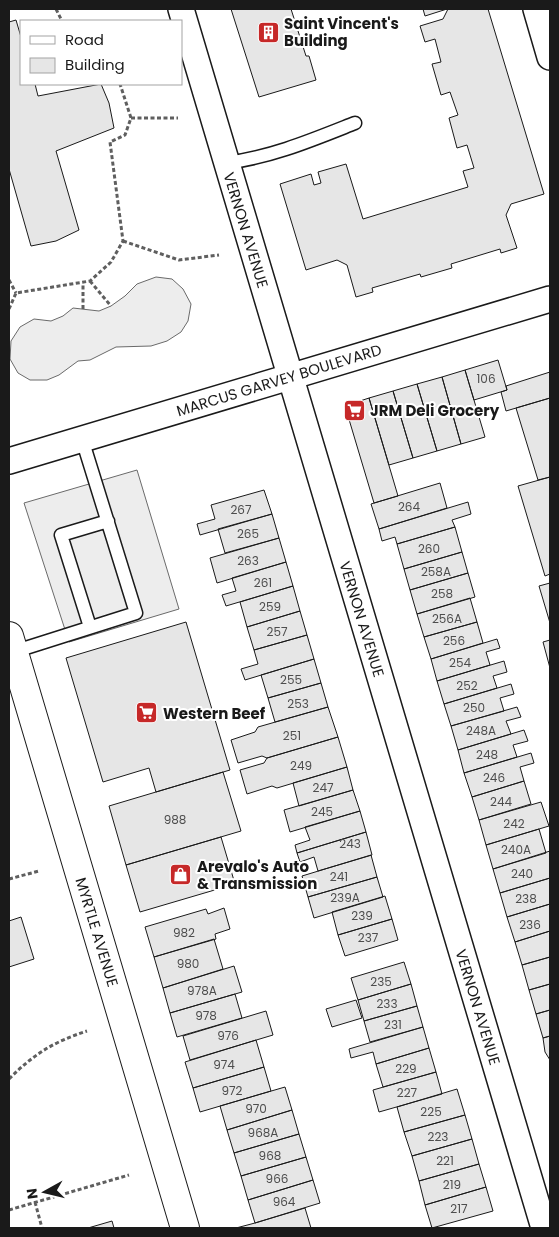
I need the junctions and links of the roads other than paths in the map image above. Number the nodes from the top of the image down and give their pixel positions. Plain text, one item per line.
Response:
1 (180, 9) edge
2 (536, 9) edge
3 (550, 57) edge
4 (354, 123) dead end
5 (226, 163) junction
6 (550, 299) edge
7 (290, 377) junction
8 (82, 439) junction
9 (9, 461) edge
10 (108, 521) junction
11 (90, 627) junction
12 (11, 644) edge
13 (185, 1228) edge
14 (544, 1228) edge

1 - 5 street, VERNON AVENUE
2 - 3 street
4 - 5 lane
5 - 7 street, VERNON AVENUE
6 - 7 street, MARCUS GARVEY BOULEVARD
7 - 8 street, MARCUS GARVEY BOULEVARD
7 - 14 street, VERNON AVENUE
8 - 9 street, MARCUS GARVEY BOULEVARD
8 - 10 lane
10 - 11 lane
10 - 11 lane
11 - 12 lane
12 - 13 main road, MYRTLE AVENUE

